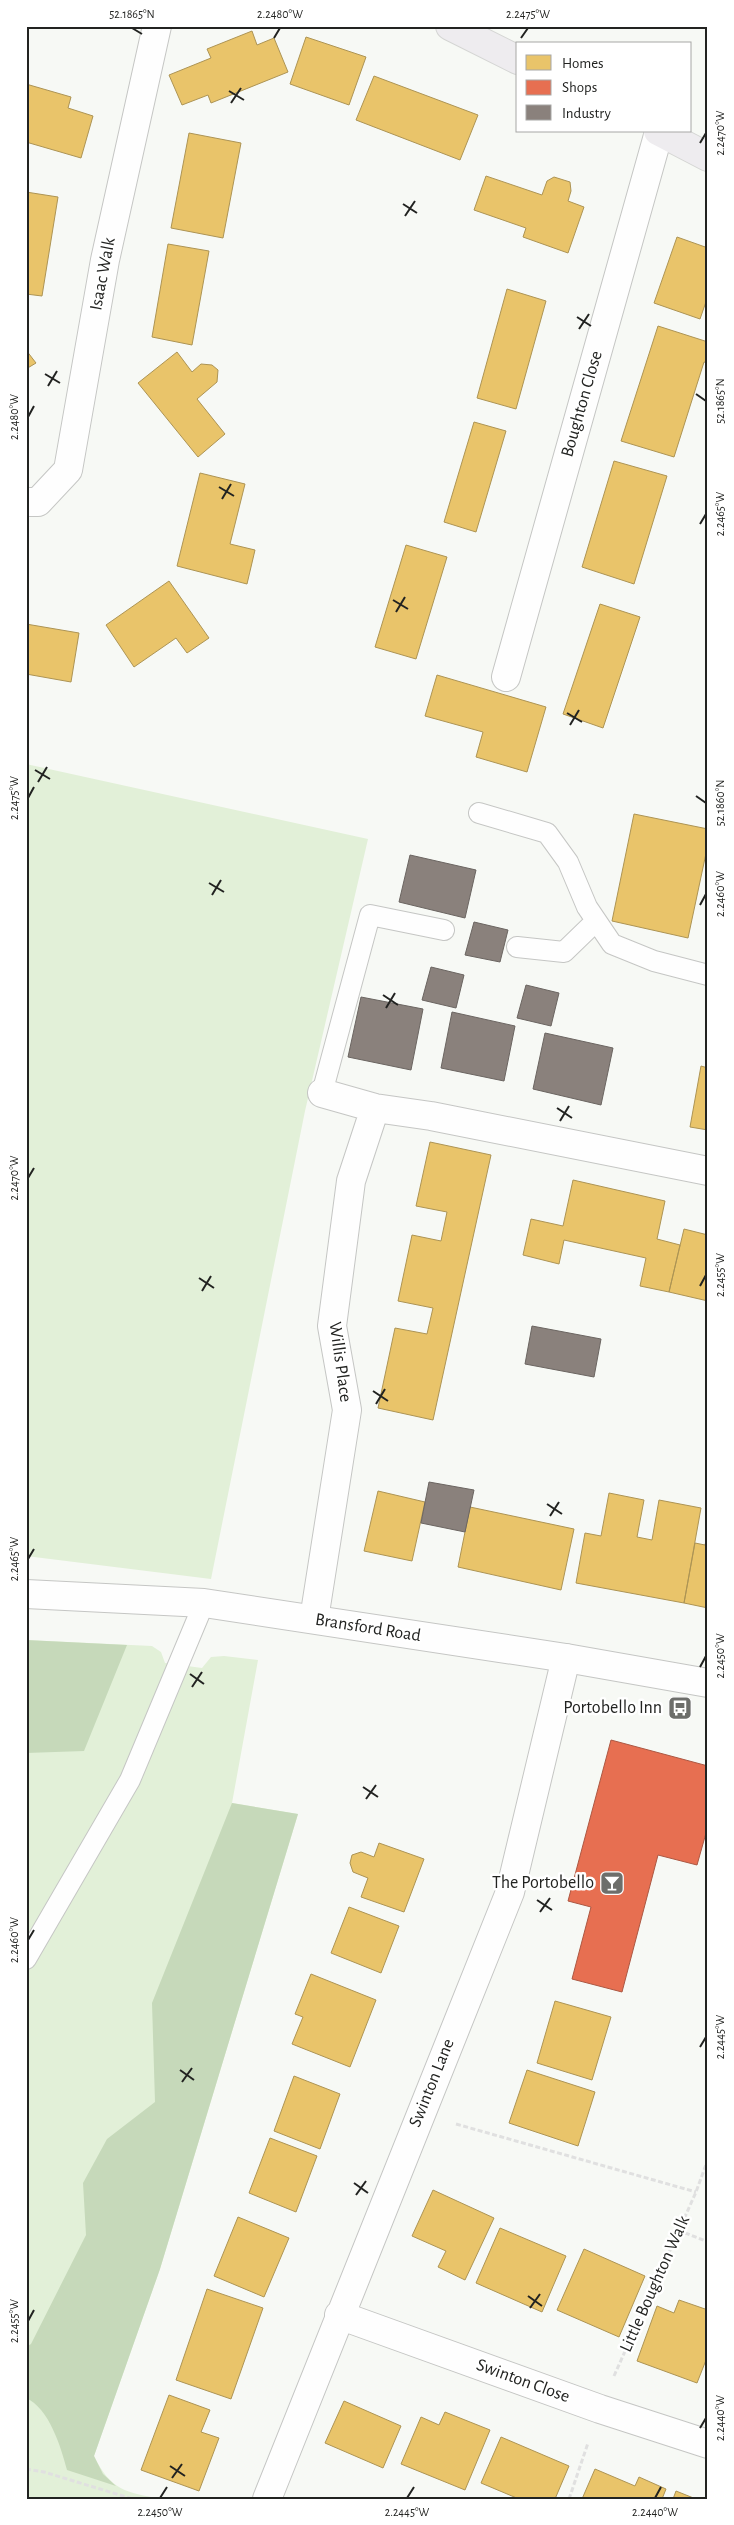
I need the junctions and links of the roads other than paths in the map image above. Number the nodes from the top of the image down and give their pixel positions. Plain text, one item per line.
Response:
1 (157, 26) edge
2 (450, 26) edge
3 (516, 59) edge
4 (658, 132) edge
5 (660, 132) edge
6 (708, 157) edge
7 (26, 502) edge
8 (506, 677) dead end
9 (479, 812) dead end
10 (596, 921) junction
11 (444, 930) dead end
12 (517, 947) dead end
13 (708, 975) edge
14 (322, 1093) joint
15 (376, 1108) junction
16 (708, 1171) edge
17 (26, 1594) edge
18 (204, 1603) junction
19 (314, 1619) junction
20 (566, 1658) junction
21 (708, 1683) edge
22 (26, 1959) edge
23 (339, 2315) junction
24 (708, 2444) edge
25 (267, 2499) edge

1 - 7 street, Isaac Walk
2 - 3 main road
4 - 8 street, Boughton Close
5 - 6 main road
9 - 10 lane
10 - 12 lane
10 - 13 lane
11 - 14 lane
14 - 15 street
15 - 16 street
15 - 19 street, Willis Place
17 - 18 street, Bransford Road
18 - 19 street, Bransford Road
18 - 22 lane
19 - 20 street, Bransford Road
20 - 21 street, Bransford Road
20 - 23 street, Swinton Lane
23 - 24 street, Swinton Close
23 - 25 street, Swinton Lane

